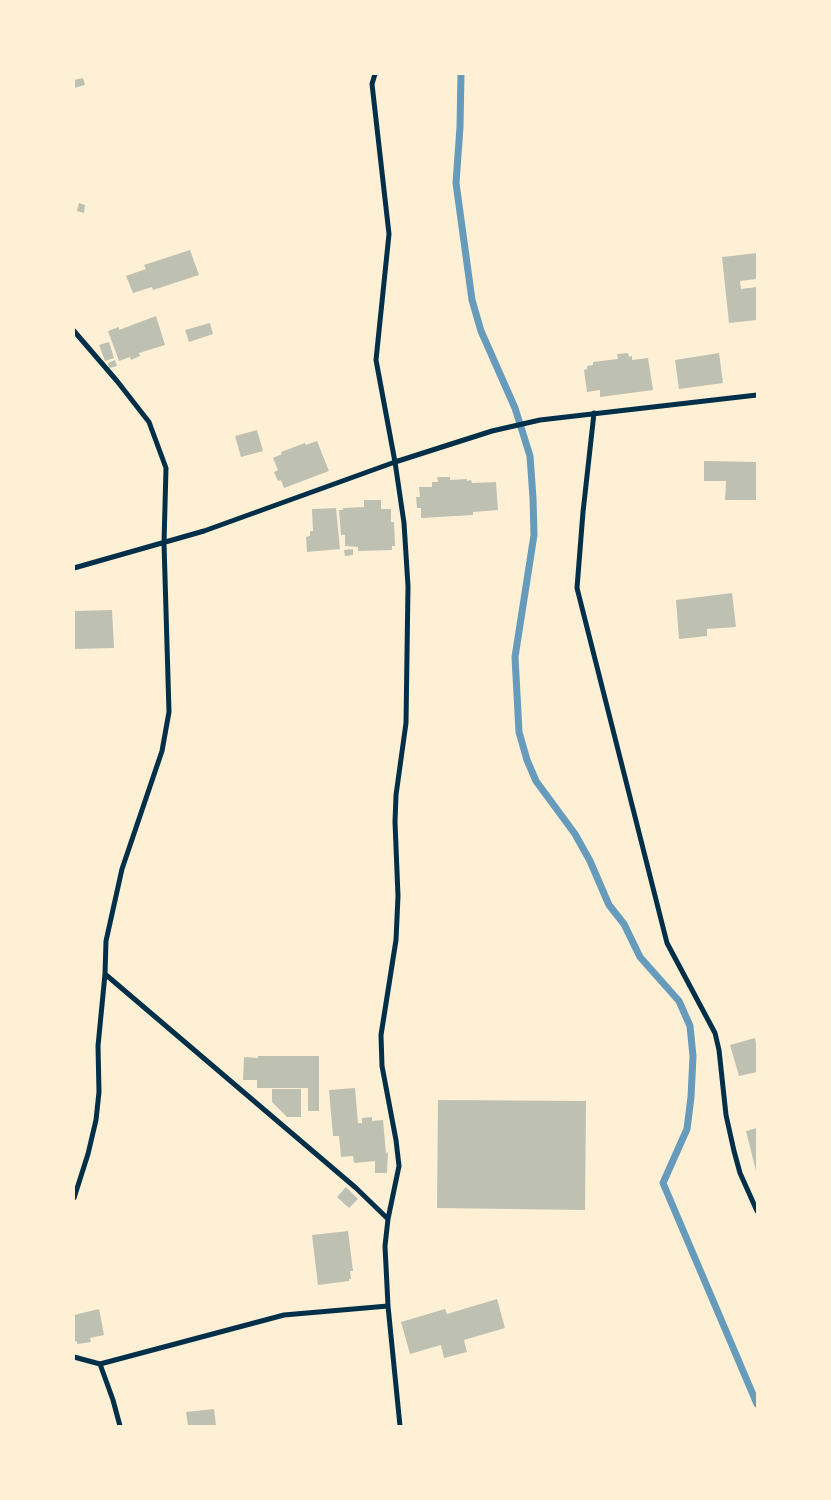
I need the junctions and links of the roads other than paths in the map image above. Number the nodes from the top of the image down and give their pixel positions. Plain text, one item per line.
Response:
1 (375, 74) edge
2 (74, 330) edge
3 (757, 395) edge
4 (594, 413) junction
5 (395, 462) junction
6 (164, 543) junction
7 (74, 568) edge
8 (105, 974) junction
9 (74, 1198) edge
10 (757, 1211) edge
11 (388, 1219) junction
12 (388, 1306) junction
13 (74, 1357) edge
14 (100, 1364) junction
15 (120, 1426) edge
16 (400, 1426) edge

1 - 5 street
2 - 6 street
3 - 4 street
4 - 5 street
4 - 10 street
5 - 6 street
5 - 11 street
6 - 7 street
6 - 8 street
8 - 9 street
8 - 11 street
11 - 12 street
12 - 14 street
12 - 16 street
13 - 14 street
14 - 15 street

